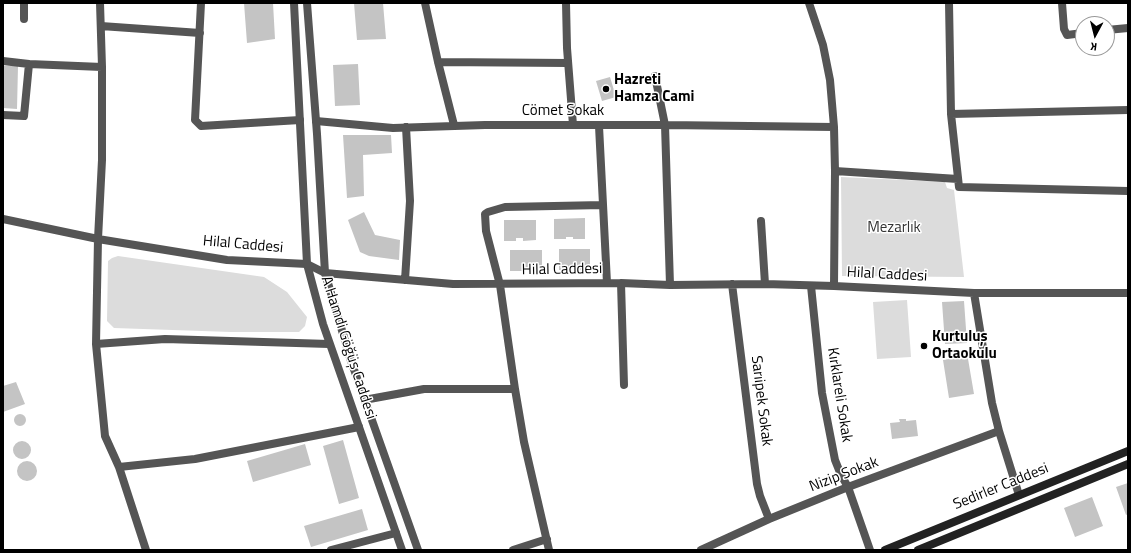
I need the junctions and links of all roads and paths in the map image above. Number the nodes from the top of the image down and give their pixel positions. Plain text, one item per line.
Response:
1 (24, 3) edge
2 (100, 3) edge
3 (201, 3) edge
4 (294, 3) edge
5 (307, 3) edge
6 (425, 3) edge
7 (566, 3) edge
8 (809, 3) edge
9 (949, 3) edge
10 (1062, 3) edge
11 (24, 19) dead end
12 (101, 26) junction
13 (1128, 28) edge
14 (1115, 29) edge
15 (200, 33) junction
16 (1075, 34) edge
17 (3, 61) edge
18 (438, 62) junction
19 (568, 63) junction
20 (29, 64) junction
21 (102, 67) junction
22 (655, 76) dead end
23 (1128, 110) edge
24 (951, 114) junction
25 (3, 115) edge
26 (300, 120) junction
27 (316, 121) junction
28 (573, 125) junction
29 (665, 125) junction
30 (454, 126) junction
31 (599, 126) junction
32 (406, 127) junction
33 (834, 127) junction
34 (835, 171) junction
35 (958, 179) junction
36 (1128, 191) edge
37 (603, 205) junction
38 (3, 219) edge
39 (761, 221) dead end
40 (98, 239) junction
41 (307, 264) junction
42 (325, 273) junction
43 (405, 280) junction
44 (607, 283) junction
45 (622, 283) junction
46 (732, 284) junction
47 (765, 284) junction
48 (500, 285) junction
49 (670, 285) junction
50 (811, 286) junction
51 (834, 286) junction
52 (974, 293) junction
53 (1128, 293) edge
54 (96, 344) junction
55 (329, 344) junction
56 (624, 385) dead end
57 (515, 389) junction
58 (364, 400) junction
59 (359, 427) junction
60 (998, 431) junction
61 (1128, 451) edge
62 (1128, 464) edge
63 (119, 467) junction
64 (848, 487) junction
65 (1019, 496) junction
66 (769, 519) junction
67 (396, 533) junction
68 (547, 539) junction
69 (927, 548) edge
70 (146, 550) edge
71 (331, 550) edge
72 (402, 550) edge
73 (418, 550) edge
74 (513, 550) edge
75 (549, 550) edge
76 (703, 550) edge
77 (870, 550) edge
78 (884, 550) edge
79 (918, 550) edge

1 - 11 street
2 - 12 street
3 - 15 street
4 - 26 street, A.Hamdi Göğüş Caddesi
5 - 27 street, A.Hamdi Göğüş Caddesi
6 - 18 street
7 - 19 street
8 - 33 street
9 - 24 street
10 - 16 street
12 - 15 street
12 - 21 street
13 - 14 street
15 - 26 street
17 - 20 street
18 - 19 street
18 - 30 street
19 - 28 street
20 - 21 street
20 - 25 street
21 - 40 street
22 - 29 street
23 - 24 street
24 - 35 street
26 - 41 street, A.Hamdi Göğüş Caddesi
27 - 32 street, Cömet Sokak
27 - 42 street, A.Hamdi Göğüş Caddesi
28 - 30 street, Cömet Sokak
28 - 31 street, Cömet Sokak
29 - 31 street, Cömet Sokak
29 - 33 street, Cömet Sokak
29 - 49 street
30 - 32 street, Cömet Sokak
31 - 37 street
32 - 43 street
33 - 34 street
34 - 35 street
34 - 51 street
35 - 36 street
37 - 44 street
37 - 48 street
38 - 40 street, Hilal Caddesi
39 - 47 street
40 - 41 street, Hilal Caddesi
40 - 54 street
41 - 42 street, Hilal Caddesi
41 - 55 street, A.Hamdi Göğüş Caddesi
42 - 43 street, Hilal Caddesi
42 - 58 street, A.Hamdi Göğüş Caddesi
43 - 48 street, Hilal Caddesi
44 - 45 street, Hilal Caddesi
44 - 48 street, Hilal Caddesi
45 - 49 street, Hilal Caddesi
45 - 56 street
46 - 47 street, Hilal Caddesi
46 - 49 street, Hilal Caddesi
46 - 66 street, Sarıipek Sokak
47 - 50 street, Hilal Caddesi
48 - 57 street
50 - 51 street, Hilal Caddesi
50 - 64 street, Kırklareli Sokak
51 - 52 street, Hilal Caddesi
52 - 53 street, Hilal Caddesi
52 - 60 street
54 - 55 street
54 - 63 street
55 - 59 street, A.Hamdi Göğüş Caddesi
57 - 58 street
57 - 68 street
58 - 73 street, A.Hamdi Göğüş Caddesi
59 - 63 street
59 - 67 street, A.Hamdi Göğüş Caddesi
60 - 64 street, Nizip Sokak
60 - 65 street
61 - 65 main road, Sedirler Caddesi
62 - 69 main road, Sedirler Caddesi
63 - 70 street
64 - 66 street, Nizip Sokak
64 - 77 street, Kırklareli Sokak
65 - 78 main road, Sedirler Caddesi
66 - 76 street, Nizip Sokak
67 - 71 street
67 - 72 street, A.Hamdi Göğüş Caddesi
68 - 74 street
68 - 75 street
69 - 79 main road, Sedirler Caddesi

